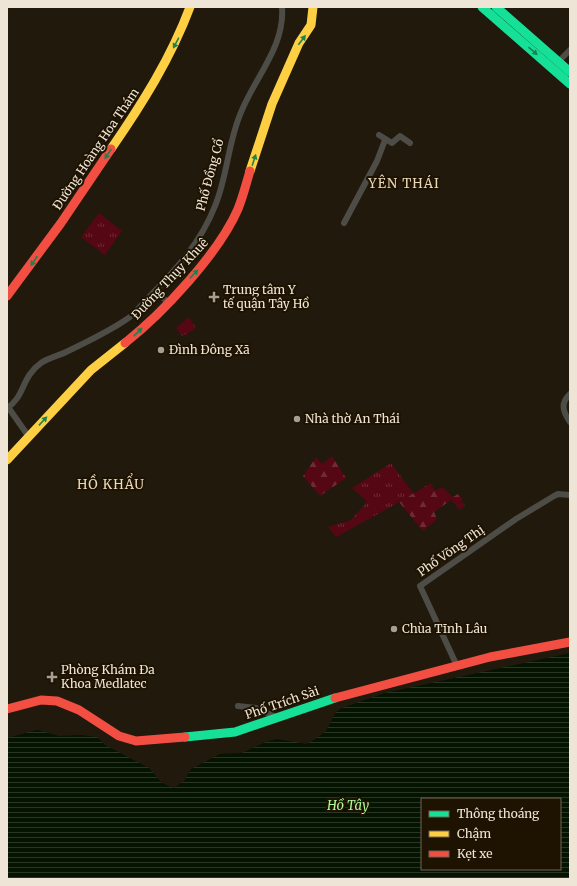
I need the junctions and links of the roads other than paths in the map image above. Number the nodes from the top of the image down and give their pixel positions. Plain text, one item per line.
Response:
1 (190, 7) edge
2 (282, 7) edge
3 (313, 7) edge
4 (482, 7) edge
5 (496, 7) edge
6 (524, 37) junction
7 (570, 50) edge
8 (559, 62) junction
9 (570, 72) edge
10 (570, 84) edge
11 (379, 135) dead end
12 (386, 140) junction
13 (410, 143) dead end
14 (344, 223) dead end
15 (155, 291) junction
16 (7, 296) edge
17 (168, 302) junction
18 (570, 394) edge
19 (8, 408) edge
20 (570, 422) edge
21 (29, 437) junction
22 (7, 460) edge
23 (570, 495) edge
24 (570, 642) edge
25 (456, 666) junction
26 (238, 706) dead end
27 (7, 709) edge
28 (278, 718) junction

1 -> 16 main road, Đường Hoàng Hoa Thám
2 - 15 street, Phố Đồng Cổ
17 -> 3 main road, Đường Thụy Khuê
4 - 6 main road
5 - 6 main road
6 - 8 main road
6 -> 10 main road
7 - 8 street
8 - 9 main road
11 - 12 street
12 - 13 street
12 - 14 street
15 - 17 street
15 - 19 street, Phố Đồng Cổ
21 -> 17 main road, Đường Thụy Khuê
18 - 20 street
19 - 21 street
21 - 22 main road, Đường Thụy Khuê
23 - 25 street, Phố Võng Thị
24 - 25 main road, Phố Trích Sài
25 - 28 main road, Phố Trích Sài
26 - 28 street
27 - 28 main road, Phố Trích Sài

